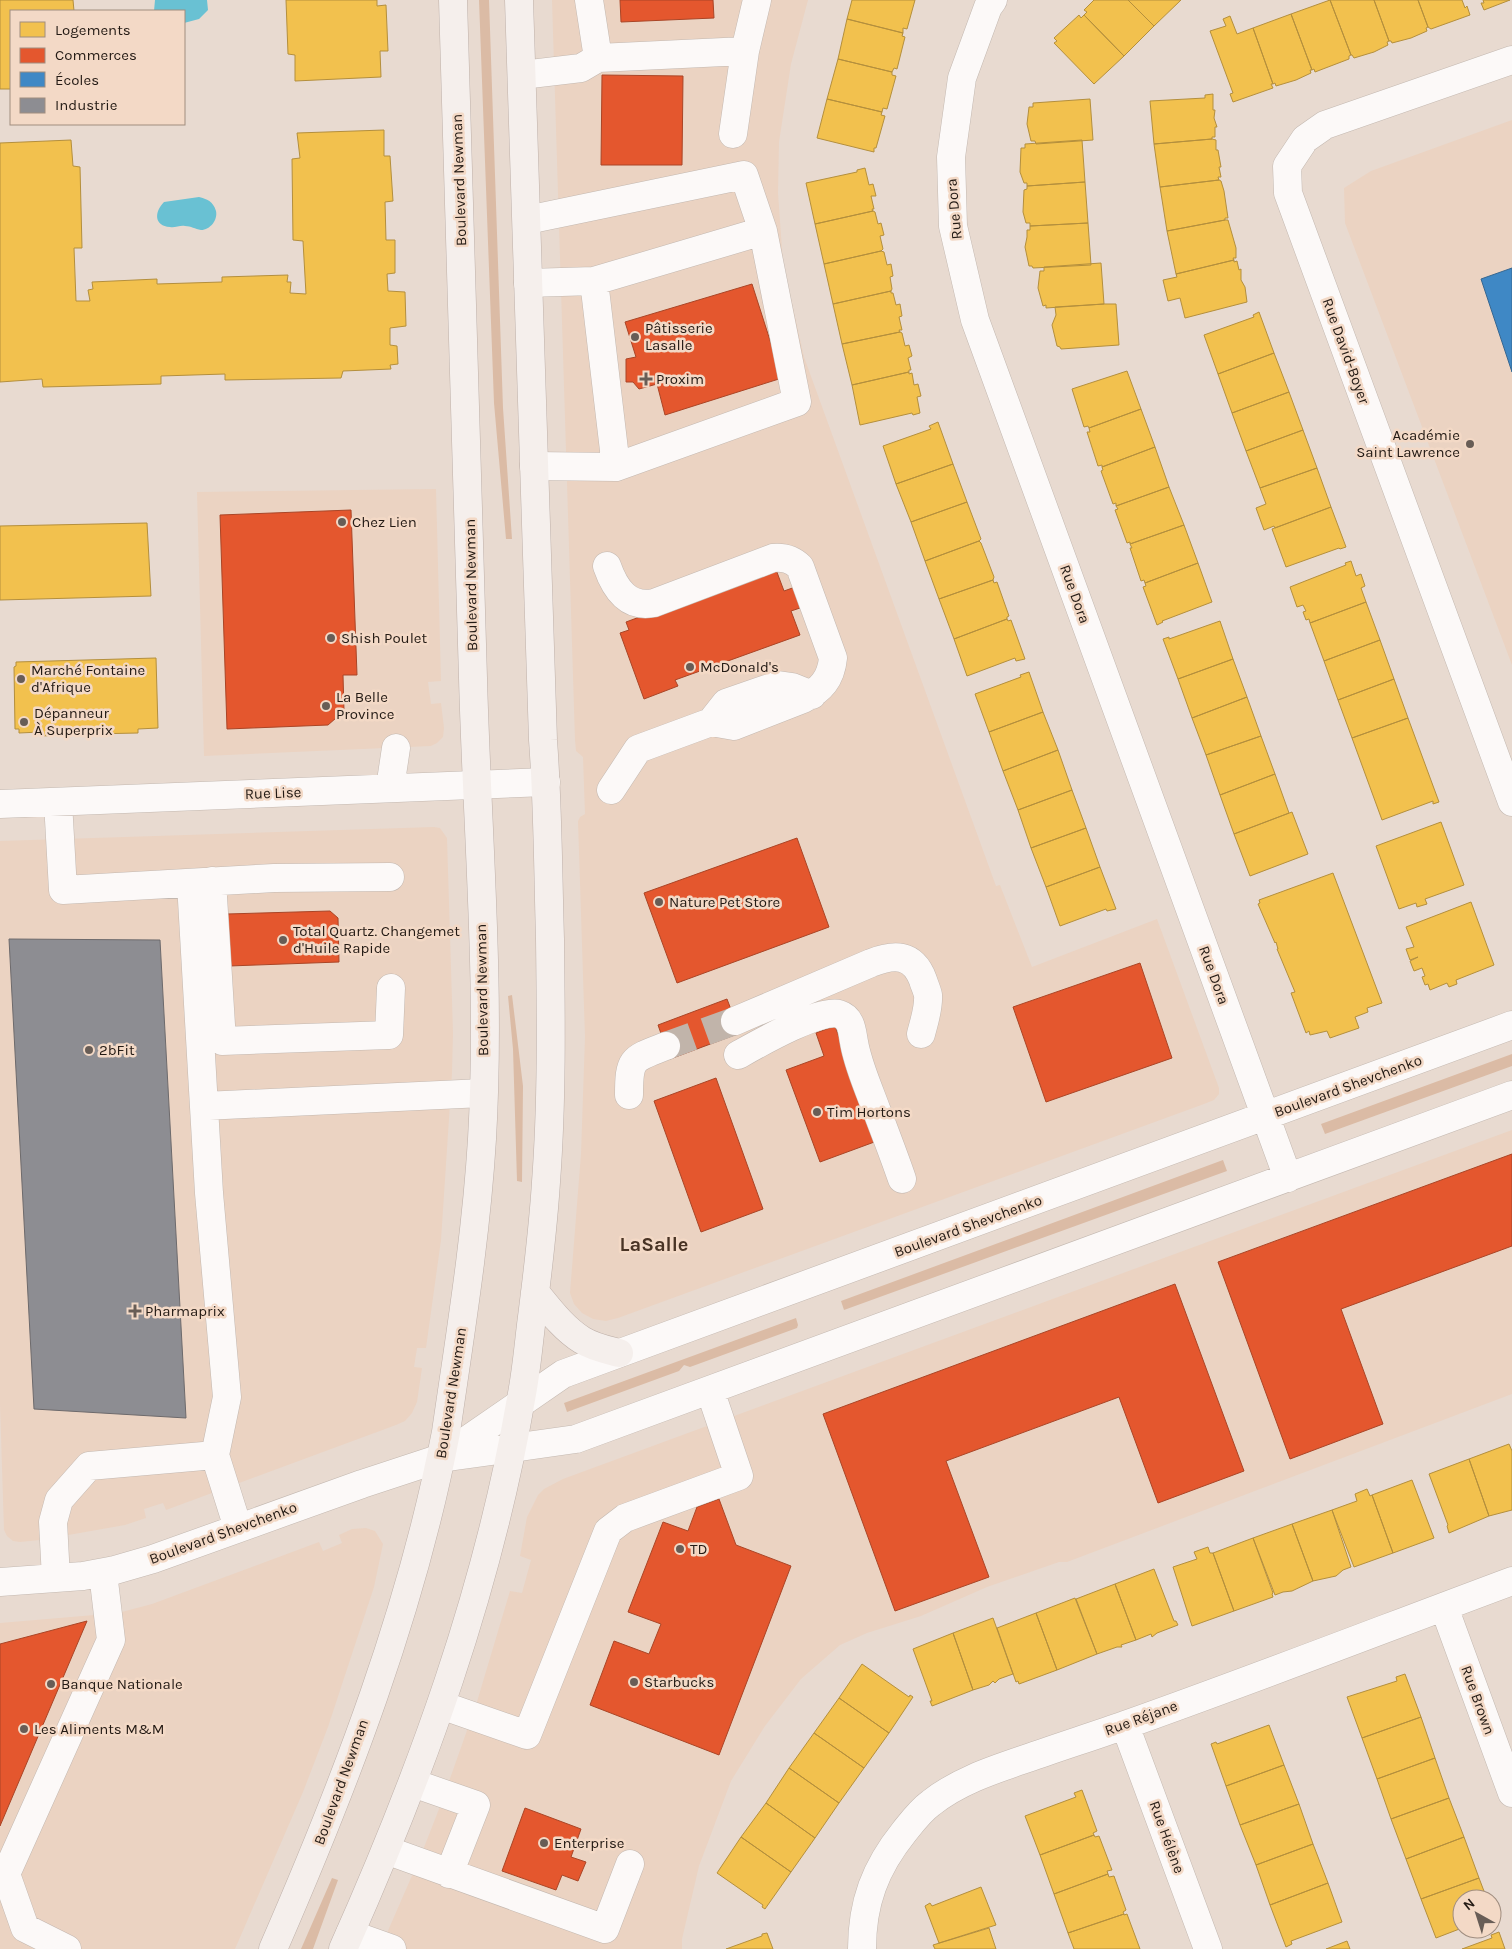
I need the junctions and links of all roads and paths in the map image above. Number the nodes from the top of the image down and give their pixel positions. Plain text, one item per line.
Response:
1 (453, 0) edge
2 (519, 0) edge
3 (589, 0) edge
4 (756, 0) edge
5 (992, 0) edge
6 (745, 51) junction
7 (598, 58) junction
8 (1512, 60) edge
9 (522, 75) junction
10 (733, 134) dead end
11 (527, 220) junction
12 (763, 231) junction
13 (594, 281) junction
14 (528, 283) junction
15 (534, 466) junction
16 (616, 467) junction
17 (607, 566) dead end
18 (396, 748) dead end
19 (546, 782) junction
20 (477, 784) junction
21 (390, 788) junction
22 (611, 790) dead end
23 (58, 802) junction
24 (1512, 802) edge
25 (0, 804) edge
26 (390, 877) dead end
27 (202, 882) junction
28 (391, 988) dead end
29 (735, 1020) tunnel mouth
30 (1512, 1025) edge
31 (922, 1034) dead end
32 (666, 1046) tunnel mouth
33 (738, 1055) dead end
34 (482, 1093) junction
35 (629, 1095) dead end
36 (1512, 1095) edge
37 (204, 1106) junction
38 (1266, 1116) junction
39 (1288, 1178) junction
40 (902, 1179) dead end
41 (535, 1292) junction
42 (619, 1354) junction
43 (710, 1390) junction
44 (521, 1402) junction
45 (512, 1448) junction
46 (215, 1455) junction
47 (441, 1458) junction
48 (238, 1528) junction
49 (103, 1573) junction
50 (56, 1578) junction
51 (0, 1582) edge
52 (1512, 1582) edge
53 (1444, 1607) junction
54 (441, 1705) junction
55 (1125, 1725) junction
56 (413, 1783) junction
57 (1512, 1793) edge
58 (386, 1850) junction
59 (630, 1864) dead end
60 (449, 1874) junction
61 (347, 1941) edge
62 (67, 1949) edge
63 (273, 1949) edge
64 (392, 1949) edge
65 (862, 1949) edge
66 (1208, 1949) edge

1 - 20 main road, Boulevard Newman
2 - 9 main road
3 - 7 street
4 - 6 street
5 - 38 street, Rue Dora
6 - 7 street
6 - 10 street
7 - 9 street
8 - 24 street, Rue David-Boyer
9 - 11 main road
11 - 12 street
11 - 14 main road
12 - 13 street
12 - 16 street
13 - 14 street
13 - 16 street
14 - 15 main road
15 - 16 street
15 - 19 main road
17 - 22 street
18 - 21 street
19 - 20 street, Rue Lise
19 - 41 main road
20 - 21 street, Rue Lise
20 - 34 main road, Boulevard Newman
21 - 23 street, Rue Lise
23 - 25 street, Rue Lise
23 - 27 street
26 - 27 street
27 - 28 street
27 - 37 street
29 - 31 street
30 - 38 street, Boulevard Shevchenko
32 - 35 street
33 - 40 street
34 - 37 street
34 - 47 main road, Boulevard Newman
36 - 39 street, Boulevard Shevchenko
37 - 46 street
38 - 39 street, Rue Dora
38 - 42 street, Boulevard Shevchenko
39 - 43 street, Boulevard Shevchenko
41 - 42 main road
41 - 44 main road
42 - 44 street, Boulevard Shevchenko
43 - 45 street, Boulevard Shevchenko
43 - 54 street
44 - 45 main road
44 - 47 street, Boulevard Shevchenko
45 - 47 street, Boulevard Shevchenko
45 - 54 main road
46 - 48 street
46 - 50 street
47 - 48 street, Boulevard Shevchenko
47 - 63 main road, Boulevard Newman
48 - 49 street, Boulevard Shevchenko
49 - 50 street, Boulevard Shevchenko
49 - 62 street
50 - 51 street, Boulevard Shevchenko
52 - 53 street, Rue Réjane
53 - 55 street, Rue Réjane
53 - 57 street, Rue Brown
54 - 56 main road
55 - 65 street, Rue Réjane
55 - 66 street, Rue Hélène
56 - 58 main road
56 - 60 street
58 - 60 street
58 - 61 main road
59 - 60 street
61 - 64 street

